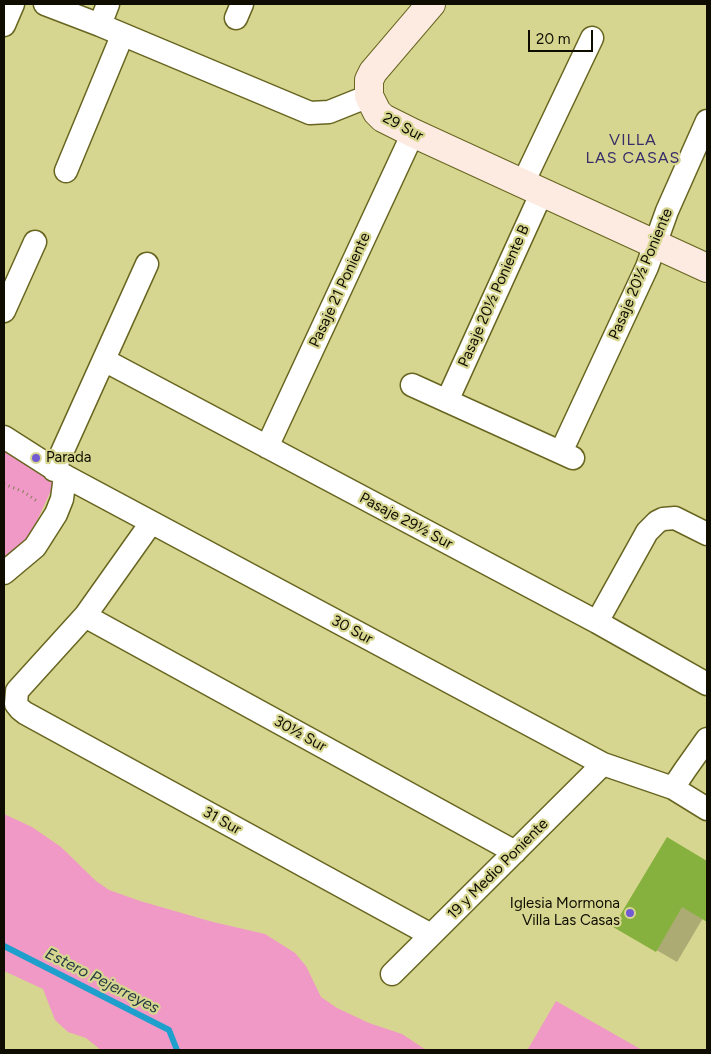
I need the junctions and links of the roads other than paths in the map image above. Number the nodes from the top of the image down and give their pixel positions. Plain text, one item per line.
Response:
1 (13, 4) edge
2 (45, 4) edge
3 (108, 4) edge
4 (431, 4) edge
5 (4, 25) edge
6 (100, 25) junction
7 (122, 36) junction
8 (592, 38) dead end
9 (369, 96) junction
10 (707, 121) edge
11 (413, 133) junction
12 (66, 171) dead end
13 (532, 188) junction
14 (36, 242) dead end
15 (655, 244) junction
16 (147, 264) dead end
17 (707, 268) edge
18 (4, 311) edge
19 (104, 360) junction
20 (412, 386) dead end
21 (446, 401) junction
22 (4, 437) edge
23 (267, 447) junction
24 (59, 473) junction
25 (151, 523) junction
26 (707, 534) edge
27 (4, 573) edge
28 (85, 616) junction
29 (597, 622) junction
30 (707, 684) edge
31 (707, 739) edge
32 (604, 764) junction
33 (674, 788) junction
34 (707, 809) edge
35 (515, 852) junction
36 (431, 935) junction
37 (392, 974) dead end

1 - 5 street
2 - 6 street
3 - 6 street
4 - 9 street
6 - 7 street
7 - 9 street
7 - 12 street
8 - 13 street, Pasaje 20½ Poniente B
9 - 11 street, 29 Sur
10 - 15 street, Pasaje 20½ Poniente
11 - 13 street, 29 Sur
11 - 23 street, Pasaje 21 Poniente
13 - 15 street, 29 Sur
13 - 21 street, Pasaje 20½ Poniente B
14 - 18 street
15 - 17 street, 29 Sur
15 - 21 street, Pasaje 20½ Poniente
16 - 19 street
19 - 23 street, Pasaje 29½ Sur
19 - 24 street
20 - 21 street
22 - 24 street, 30 Sur
23 - 29 street, Pasaje 29½ Sur
24 - 25 street, 30 Sur
24 - 27 street
25 - 28 street
25 - 32 street, 30 Sur
26 - 29 street
28 - 35 street, 30½ Sur
28 - 36 street, 31 Sur
29 - 30 street, Pasaje 29½ Sur
31 - 33 street
32 - 33 street, 30 Sur
32 - 35 street, 19 y Medio Poniente
33 - 34 street, 30 Sur
35 - 36 street, 19 y Medio Poniente
36 - 37 street, 19 y Medio Poniente

